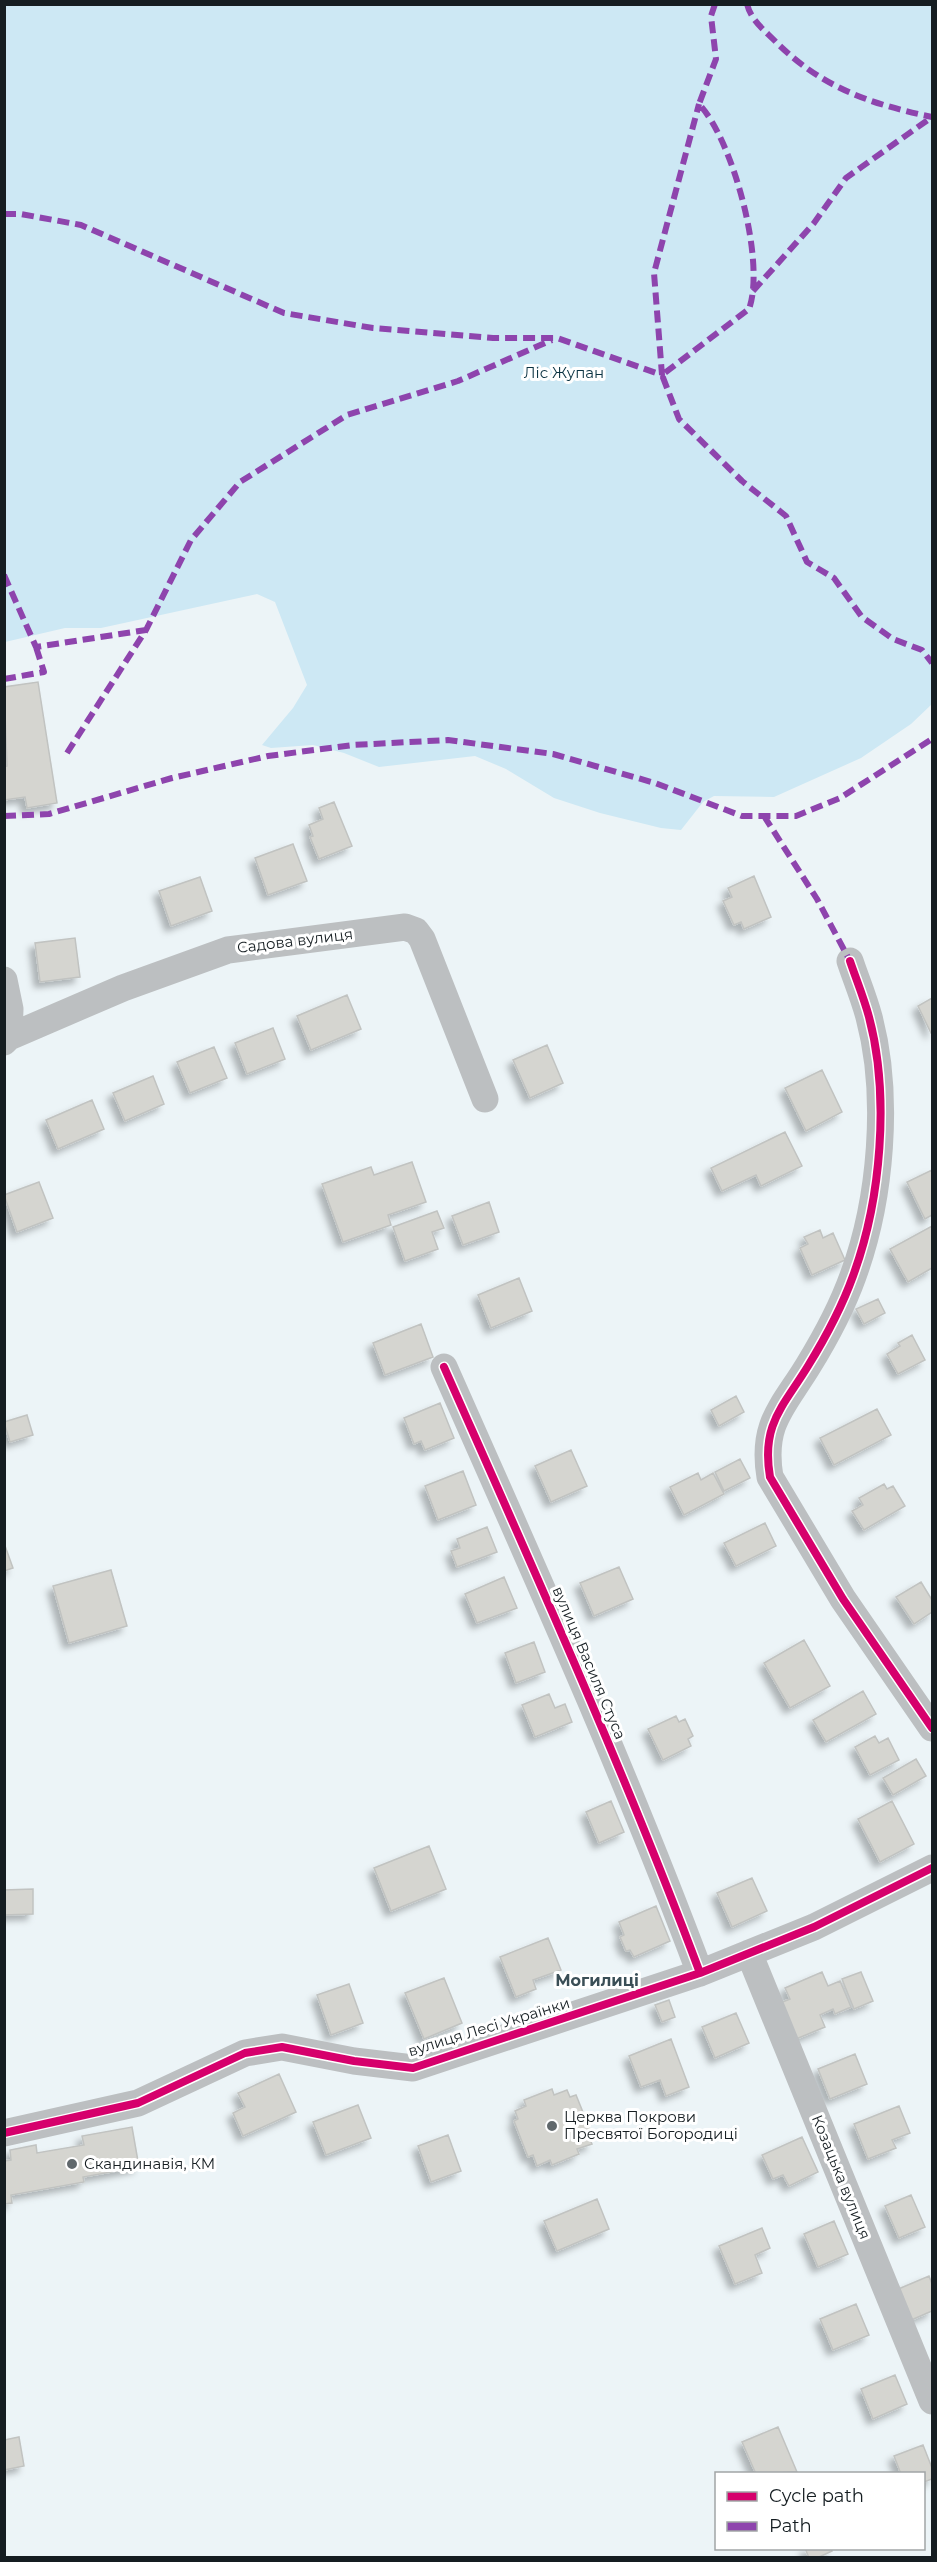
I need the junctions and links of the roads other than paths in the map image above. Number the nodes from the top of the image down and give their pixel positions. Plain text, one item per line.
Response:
1 (850, 961) dead end
2 (4, 980) edge
3 (7, 1040) edge
4 (485, 1099) dead end
5 (444, 1367) dead end
6 (933, 1728) edge
7 (933, 1869) edge
8 (749, 1953) junction
9 (700, 1973) junction
10 (4, 2133) edge
11 (933, 2401) edge

1 - 6 street
2 - 3 street
3 - 4 street, Садова вулиця
5 - 9 street, вулиця Василя Стуса
7 - 8 street, вулиця Лесі Українки
8 - 9 street, вулиця Лесі Українки
8 - 11 street, Козацька вулиця
9 - 10 street, вулиця Лесі Українки

